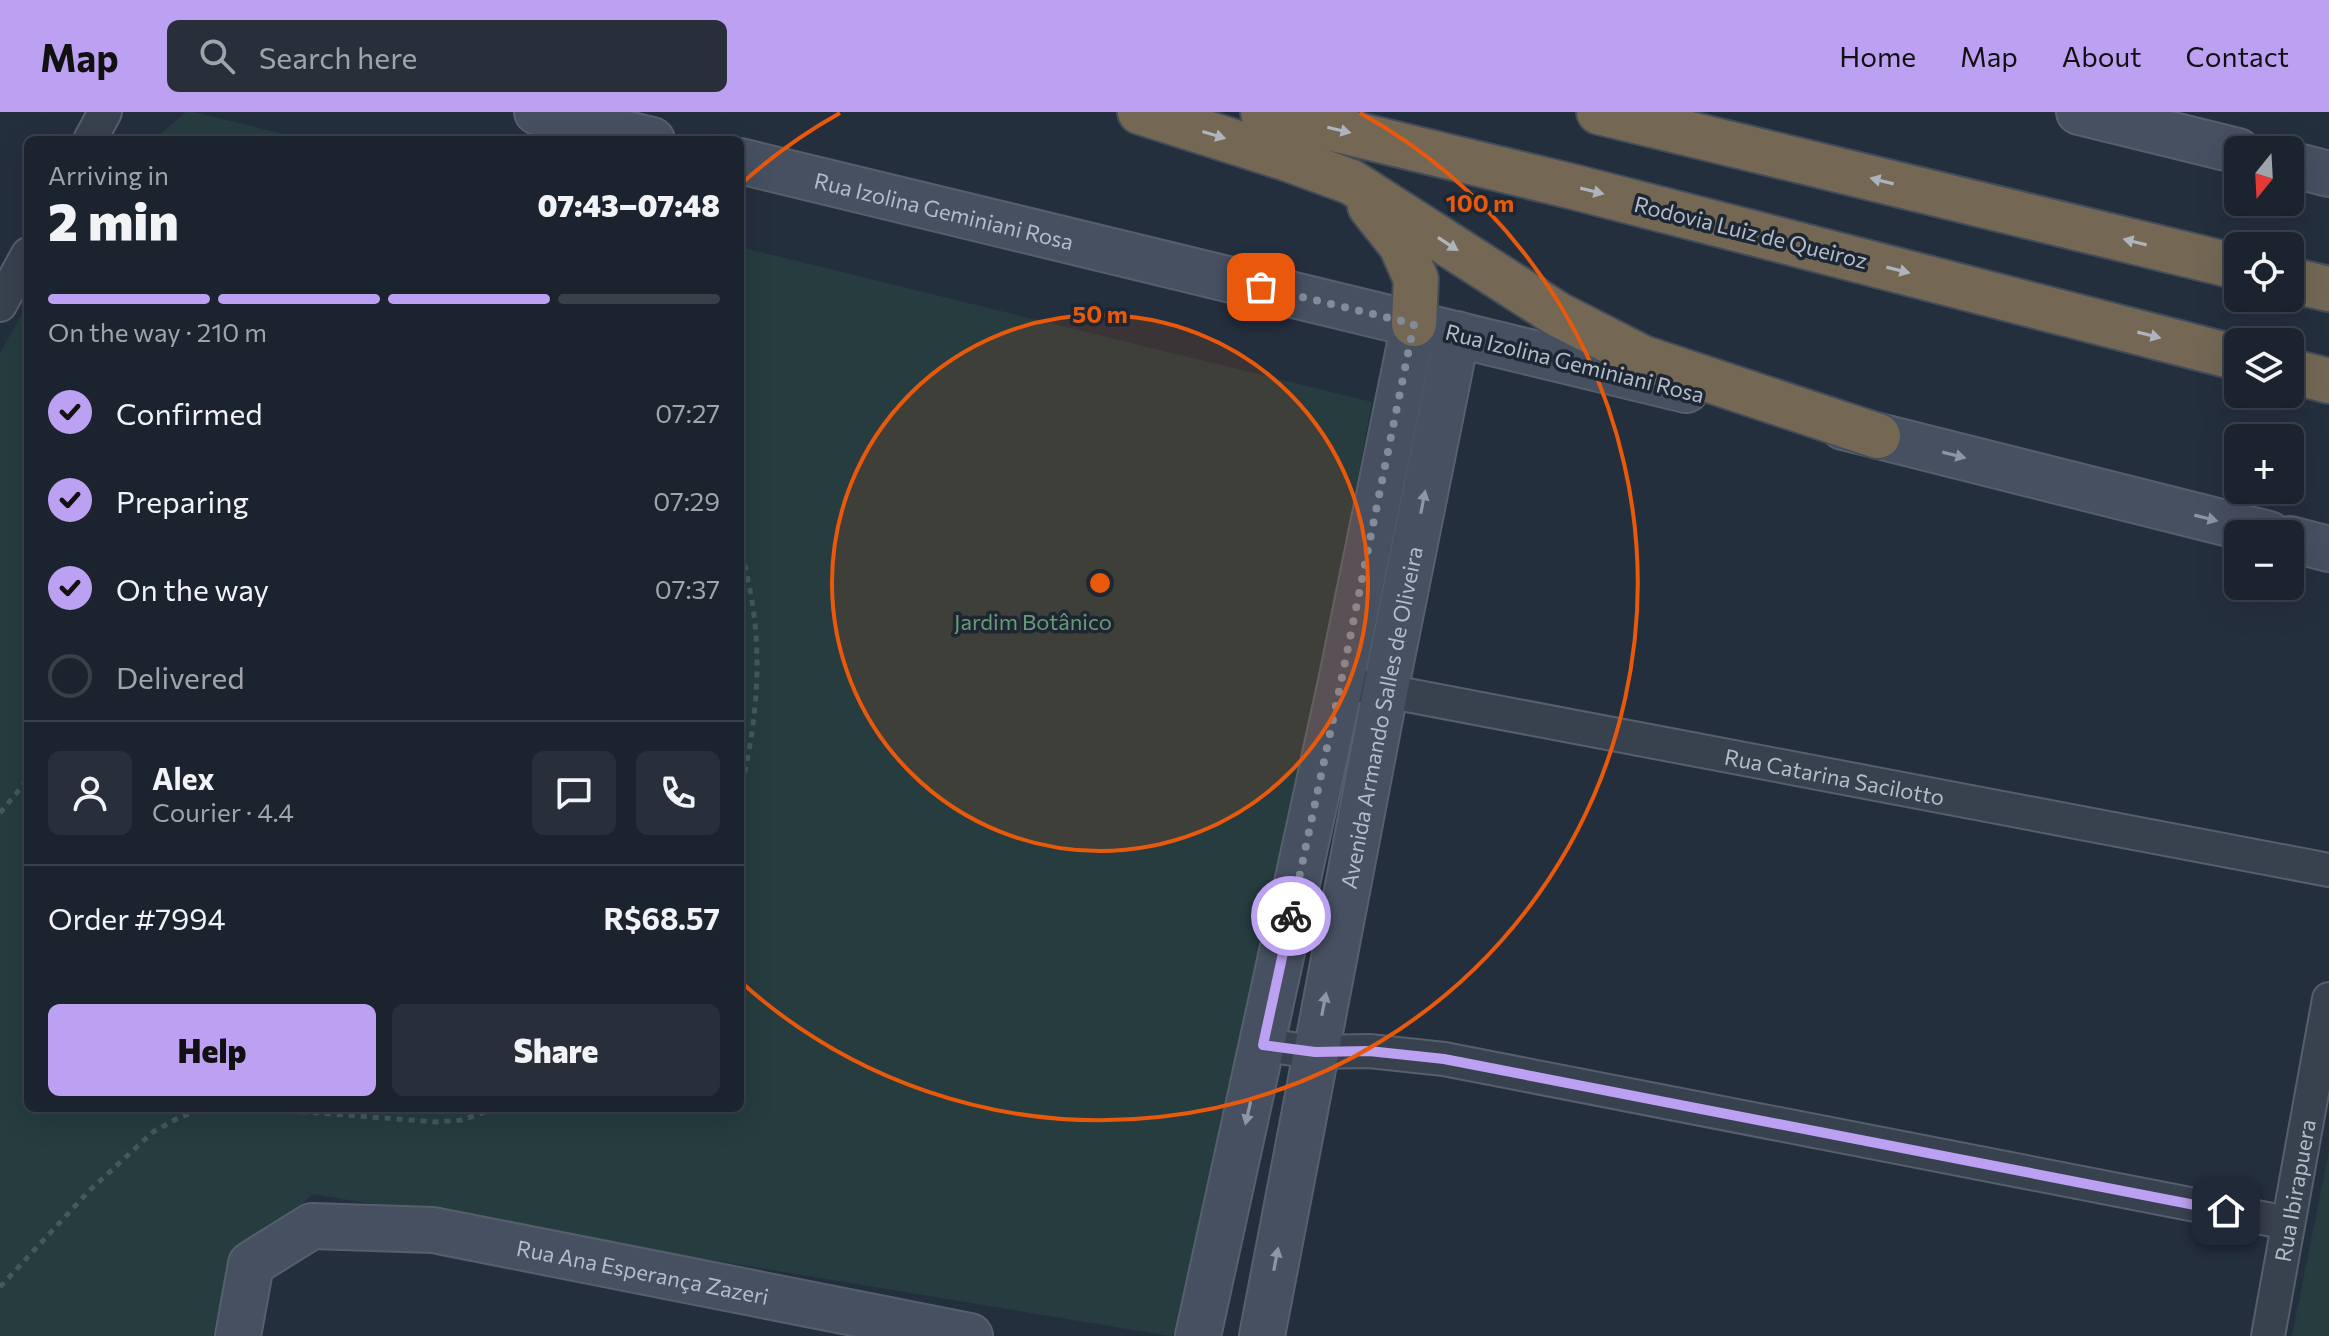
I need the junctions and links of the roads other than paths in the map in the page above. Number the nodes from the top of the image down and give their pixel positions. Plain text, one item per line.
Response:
1 (105, 112) edge
2 (537, 112) edge
3 (1140, 112) edge
4 (1263, 112) edge
5 (1599, 112) edge
6 (2079, 112) edge
7 (2159, 121) edge
8 (92, 136) edge
9 (636, 136) edge
10 (2224, 146) edge
11 (744, 162) edge
12 (2304, 168) edge
13 (2329, 174) edge
14 (1351, 182) junction
15 (24, 261) edge
16 (2224, 264) edge
17 (2304, 283) edge
18 (2329, 289) edge
19 (0, 305) edge
20 (1414, 324) junction
21 (1457, 334) junction
22 (2224, 354) edge
23 (2304, 375) edge
24 (2329, 381) edge
25 (1878, 436) junction
26 (2224, 523) edge
27 (2304, 543) edge
28 (2329, 549) edge
29 (1341, 682) junction
30 (1385, 692) junction
31 (2329, 870) edge
32 (2329, 999) edge
33 (1263, 1045) junction
34 (1315, 1052) junction
35 (2288, 1223) junction
36 (238, 1336) edge
37 (970, 1336) edge
38 (1198, 1336) edge
39 (1262, 1336) edge
40 (2268, 1336) edge

1 - 8 street
2 - 9 main road
3 -> 14 highway
4 -> 22 highway, Rodovia Luiz de Queiroz
16 -> 5 highway
6 - 7 main road
7 - 10 main road
11 - 20 main road, Rua Izolina Geminiani Rosa
12 - 13 main road
14 - 20 highway
14 -> 25 highway
15 - 19 street
17 - 18 highway
20 - 21 main road, Rua Izolina Geminiani Rosa
20 - 29 main road, Avenida Armando Salles de Oliveira
21 - 25 main road, Rua Izolina Geminiani Rosa
30 -> 21 main road, Avenida Armando Salles de Oliveira
23 - 24 highway
25 -> 26 main road, Rua Izolina Geminiani Rosa
27 - 28 main road
29 - 30 street, Rua Catarina Sacilotto
29 - 33 main road, Avenida Armando Salles de Oliveira
30 - 31 street, Rua Catarina Sacilotto
34 -> 30 main road, Avenida Armando Salles de Oliveira
32 - 35 street, Rua Ibirapuera
33 - 34 street
33 -> 38 main road, Avenida Armando Salles de Oliveira
34 - 35 street
39 -> 34 main road, Avenida Armando Salles de Oliveira
35 - 40 street, Rua Ibirapuera
36 - 37 main road, Rua Ana Esperança Zazeri

